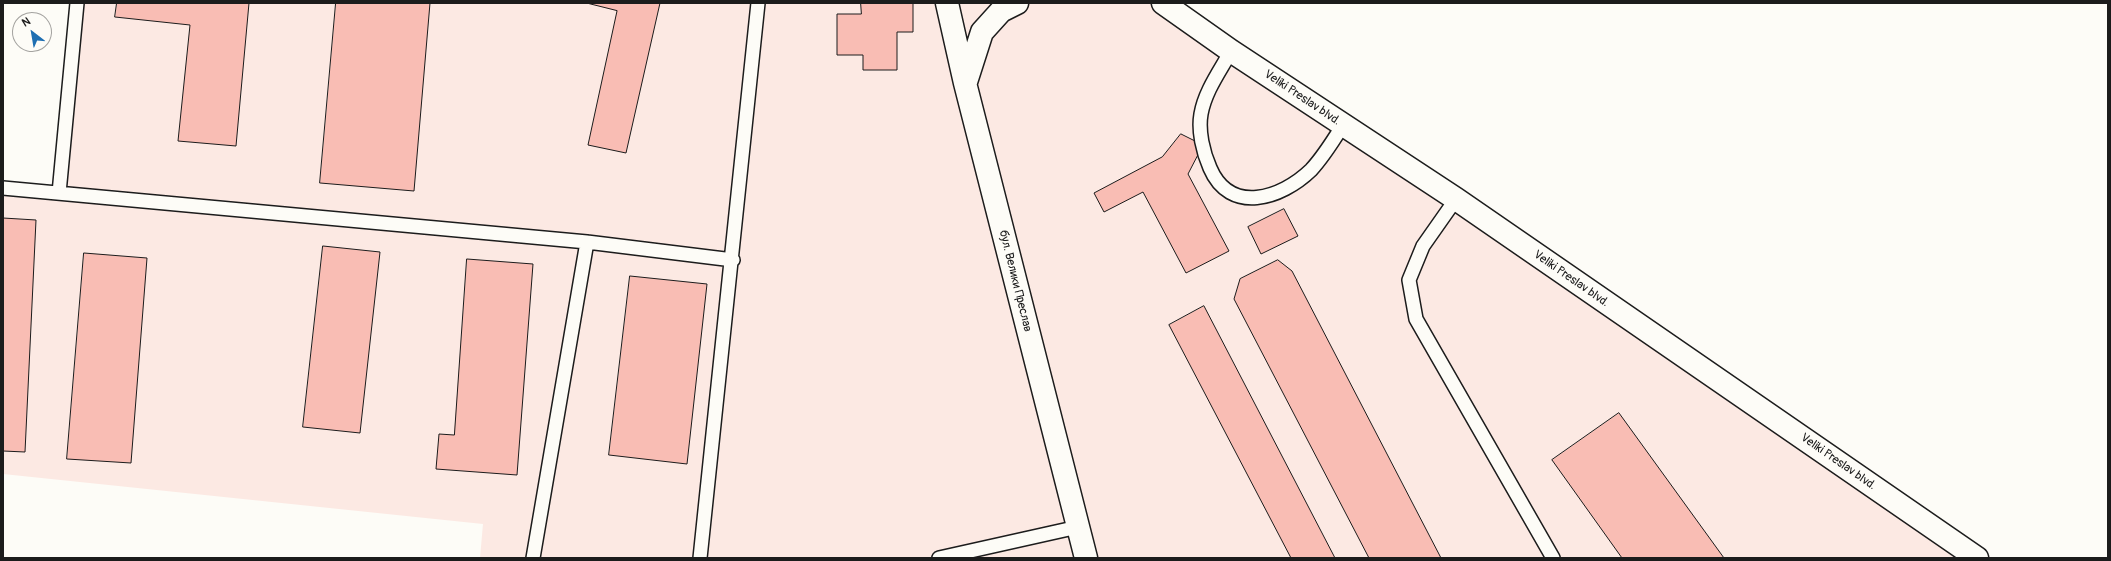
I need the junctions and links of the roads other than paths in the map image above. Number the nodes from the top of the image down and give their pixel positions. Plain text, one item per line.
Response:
1 (77, 3) edge
2 (758, 3) edge
3 (947, 3) edge
4 (1017, 3) edge
5 (1163, 3) edge
6 (1231, 51) junction
7 (965, 83) junction
8 (1342, 125) junction
9 (3, 188) edge
10 (59, 193) junction
11 (1456, 199) junction
12 (586, 242) junction
13 (732, 260) junction
14 (1078, 528) junction
15 (533, 558) edge
16 (700, 558) edge
17 (939, 558) edge
18 (1086, 558) edge
19 (1553, 558) edge
20 (1977, 558) edge

1 - 10 lane
2 - 13 lane
3 - 7 main road, бул. Велики Преслав
4 - 7 main road
5 - 6 main road, Veliki Preslav blvd.
6 - 8 main road, Veliki Preslav blvd.
6 - 8 lane
7 - 14 main road, бул. Велики Преслав
8 - 11 main road, Veliki Preslav blvd.
9 - 10 lane
10 - 12 lane
11 - 19 lane
11 - 20 main road, Veliki Preslav blvd.
12 - 13 lane
12 - 15 lane
13 - 16 lane
14 - 17 lane
14 - 18 main road, бул. Велики Преслав

